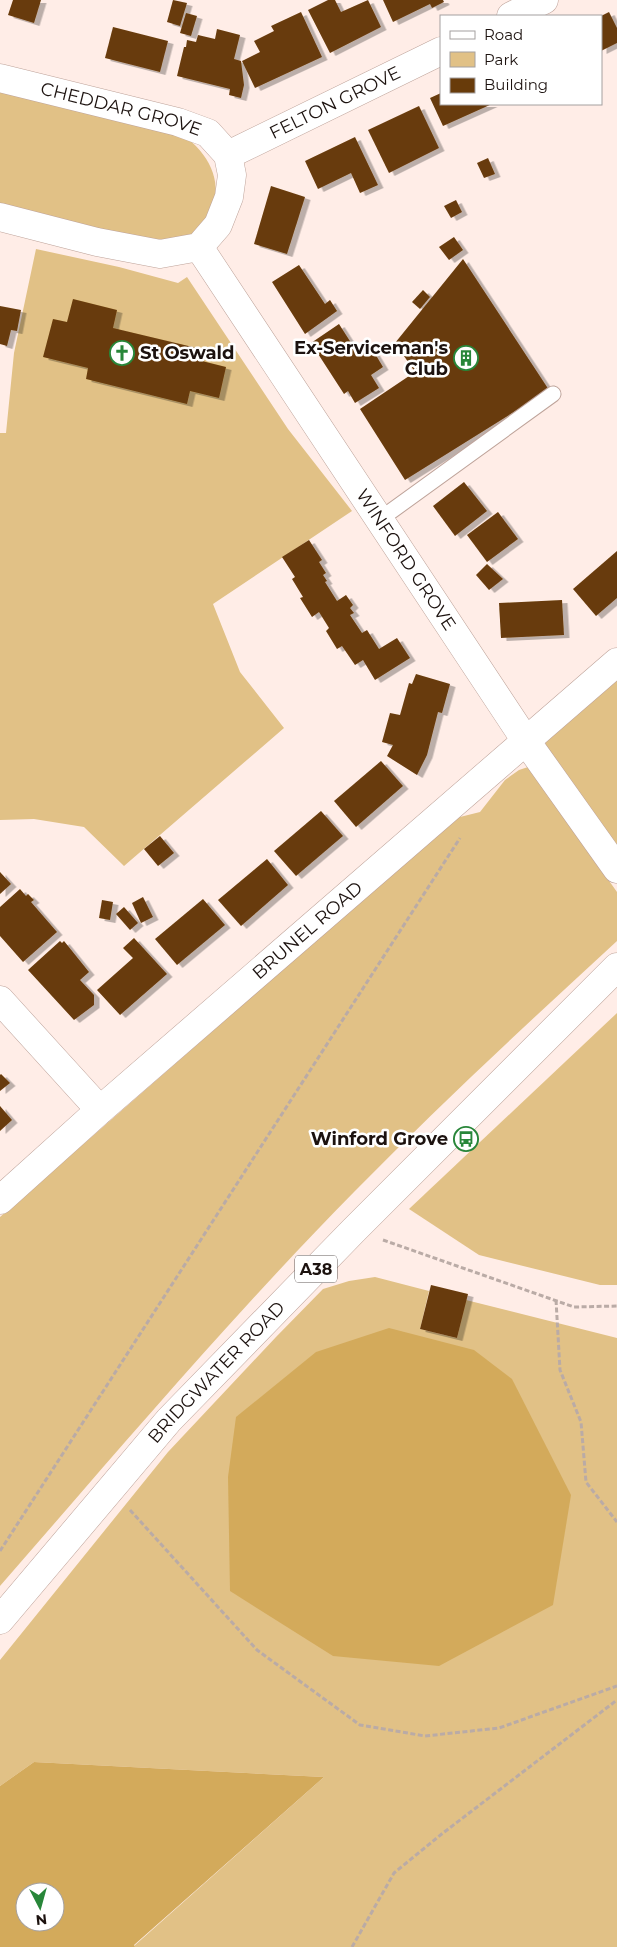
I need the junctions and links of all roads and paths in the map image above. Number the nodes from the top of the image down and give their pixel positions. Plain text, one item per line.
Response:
1 (544, 0) edge
2 (513, 15) edge
3 (440, 51) edge
4 (0, 78) edge
5 (228, 155) junction
6 (0, 217) edge
7 (199, 248) junction
8 (553, 394) dead end
9 (379, 520) junction
10 (617, 662) edge
11 (526, 741) junction
12 (465, 830) dead end
13 (617, 869) edge
14 (617, 967) edge
15 (0, 1000) edge
16 (100, 1110) junction
17 (0, 1200) edge
18 (354, 1230) junction
19 (556, 1300) junction
20 (617, 1306) edge
21 (111, 1489) junction
22 (617, 1522) edge
23 (0, 1552) edge
24 (0, 1620) edge
25 (617, 1686) edge
26 (617, 1700) edge
27 (352, 1947) edge

1 - 2 main road
3 - 5 main road, FELTON GROVE
4 - 5 main road, CHEDDAR GROVE
5 - 7 main road
6 - 7 main road
7 - 9 main road, WINFORD GROVE
8 - 9 lane
9 - 11 main road, WINFORD GROVE
10 - 11 main road, BRUNEL ROAD
11 - 13 main road, WINFORD GROVE
11 - 16 main road, BRUNEL ROAD
12 - 23 path
14 - 18 main road, BRIDGWATER ROAD / A38
15 - 16 main road
16 - 17 main road, BRUNEL ROAD
18 - 19 path
18 - 21 main road, BRIDGWATER ROAD / A38
19 - 20 path
19 - 22 path
21 - 24 main road, BRIDGWATER ROAD / A38
21 - 25 path
26 - 27 path

